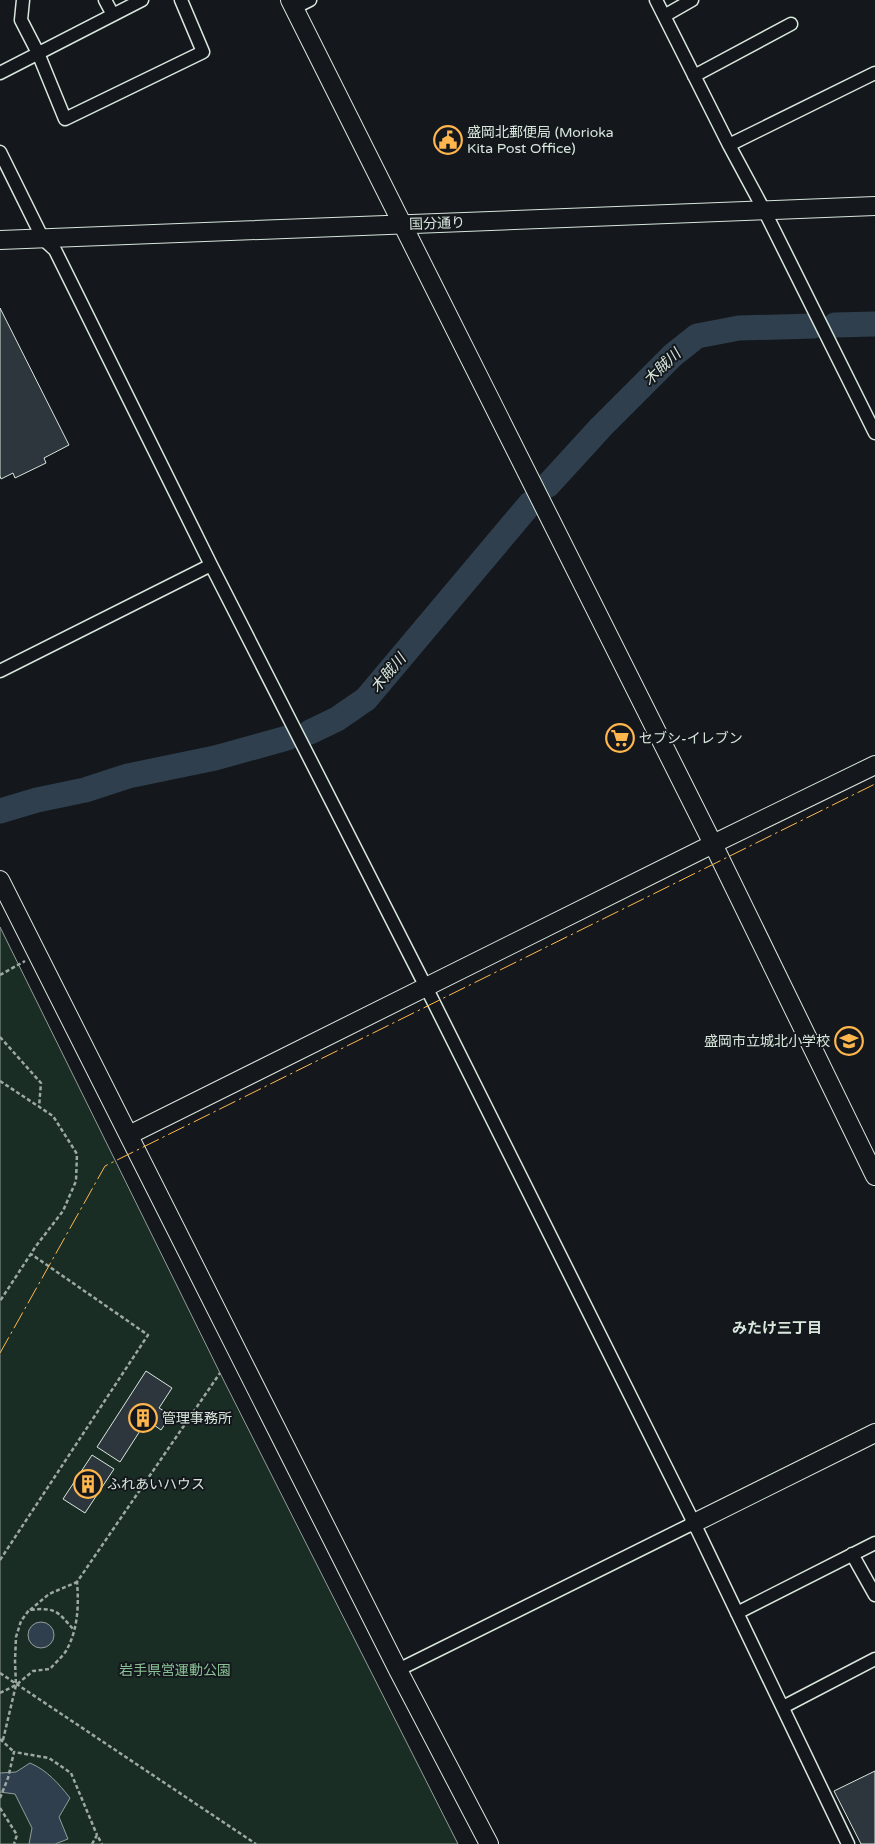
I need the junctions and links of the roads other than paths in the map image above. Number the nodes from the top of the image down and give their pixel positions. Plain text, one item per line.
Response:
1 (23, 0) edge
2 (104, 0) edge
3 (142, 0) edge
4 (181, 0) edge
5 (656, 0) edge
6 (692, 0) edge
7 (298, 3) edge
8 (113, 15) junction
9 (664, 16) junction
10 (791, 24) dead end
11 (38, 53) junction
12 (875, 73) edge
13 (0, 74) edge
14 (694, 76) junction
15 (729, 145) junction
16 (0, 152) edge
17 (875, 206) edge
18 (764, 210) junction
19 (403, 224) junction
20 (43, 239) junction
21 (0, 240) edge
22 (875, 433) edge
23 (211, 565) junction
24 (0, 671) edge
25 (875, 765) edge
26 (713, 844) junction
27 (0, 880) edge
28 (426, 987) junction
29 (129, 1135) junction
30 (875, 1176) edge
31 (875, 1433) edge
32 (694, 1523) junction
33 (875, 1543) edge
34 (852, 1554) junction
35 (875, 1595) edge
36 (737, 1613) junction
37 (875, 1659) edge
38 (398, 1670) junction
39 (782, 1707) junction
40 (489, 1844) edge
41 (848, 1844) edge

1 - 11 street
2 - 8 street
3 - 8 street
4 - 11 street
5 - 9 street
6 - 9 street
7 - 19 street
8 - 11 street
9 - 14 street
10 - 14 street
11 - 13 street
12 - 15 street
14 - 15 street
15 - 18 street
16 - 20 street
17 - 18 street, 国分通り
18 - 19 street, 国分通り
18 - 22 street
19 - 20 street, 国分通り
19 - 26 street
20 - 21 street, 国分通り
20 - 23 street
23 - 24 street
23 - 28 street
25 - 26 street
26 - 28 street
26 - 30 street
27 - 29 street
28 - 29 street
28 - 32 street
29 - 38 street
31 - 32 street
32 - 36 street
32 - 38 street
33 - 34 street
34 - 35 street
34 - 36 street
36 - 39 street
37 - 39 street
38 - 40 street
39 - 41 street

